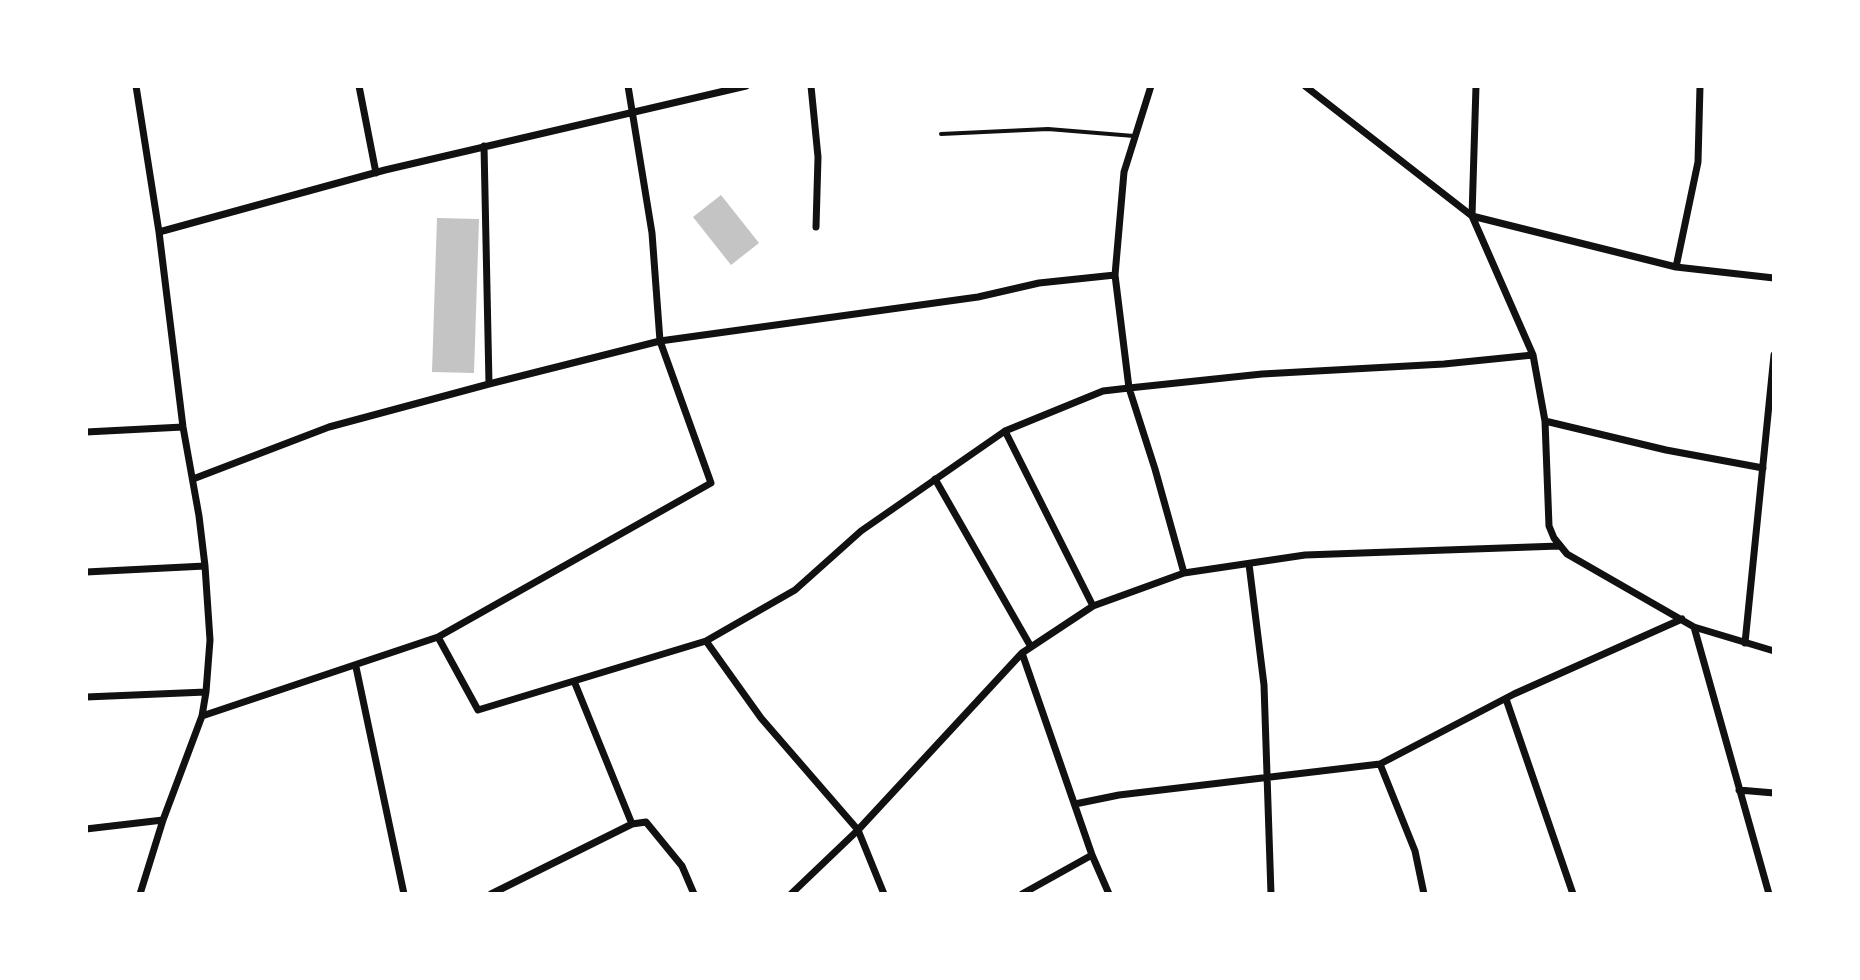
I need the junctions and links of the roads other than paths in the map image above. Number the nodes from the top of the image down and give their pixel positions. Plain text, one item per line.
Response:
1 (136, 86) edge
2 (359, 86) edge
3 (628, 86) edge
4 (746, 86) edge
5 (811, 86) edge
6 (1151, 86) edge
7 (1305, 86) edge
8 (1476, 86) edge
9 (1700, 86) edge
10 (633, 113) junction
11 (941, 134) dead end
12 (1134, 136) junction
13 (484, 146) junction
14 (376, 173) junction
15 (1472, 216) junction
16 (816, 227) dead end
17 (159, 232) junction
18 (1676, 267) junction
19 (1115, 275) junction
20 (1774, 278) edge
21 (660, 341) junction
22 (1533, 355) junction
23 (1774, 355) edge
24 (489, 384) junction
25 (1129, 388) junction
26 (1545, 421) junction
27 (183, 427) junction
28 (1005, 431) junction
29 (86, 432) edge
30 (1763, 468) junction
31 (193, 479) junction
32 (935, 479) junction
33 (1559, 546) junction
34 (1249, 564) junction
35 (205, 566) junction
36 (86, 572) edge
37 (1184, 573) junction
38 (1093, 606) junction
39 (1682, 619) junction
40 (1694, 627) junction
41 (438, 637) junction
42 (706, 641) junction
43 (1745, 643) junction
44 (1031, 647) junction
45 (1774, 651) edge
46 (1022, 653) junction
47 (356, 667) junction
48 (574, 681) junction
49 (206, 692) junction
50 (86, 697) edge
51 (1506, 699) junction
52 (202, 716) junction
53 (1380, 764) junction
54 (1267, 778) junction
55 (1739, 790) junction
56 (1774, 793) edge
57 (1075, 804) junction
58 (163, 820) junction
59 (632, 824) junction
60 (86, 829) edge
61 (858, 830) junction
62 (1092, 855) junction
63 (140, 894) edge
64 (404, 894) edge
65 (491, 894) edge
66 (694, 894) edge
67 (791, 894) edge
68 (884, 894) edge
69 (1022, 894) edge
70 (1109, 894) edge
71 (1271, 894) edge
72 (1424, 894) edge
73 (1573, 894) edge
74 (1769, 894) edge

1 - 17 street
2 - 14 street
3 - 10 street
4 - 10 street
5 - 16 street
6 - 12 street
7 - 15 street
8 - 15 street
9 - 18 street
10 - 13 street
10 - 21 street
11 - 12 lane
12 - 19 street
13 - 14 street
13 - 24 street
14 - 17 street
15 - 18 street
15 - 22 street
17 - 27 street
18 - 20 street
19 - 21 street
19 - 25 street
21 - 24 street
21 - 41 street
22 - 25 street
22 - 26 street
23 - 30 street
24 - 31 street
25 - 28 street
25 - 37 street
26 - 30 street
26 - 33 street
27 - 29 street
27 - 31 street
28 - 32 street
28 - 38 street
30 - 43 street
31 - 35 street
32 - 42 street
32 - 44 street
33 - 34 street
33 - 39 street
34 - 37 street
34 - 54 street
35 - 36 street
35 - 49 street
37 - 38 street
38 - 44 street
39 - 40 street
39 - 51 street
40 - 43 street
40 - 55 street
41 - 47 street
41 - 48 street
42 - 48 street
42 - 61 street
43 - 45 street
44 - 46 street
46 - 57 street
46 - 61 street
47 - 52 street
47 - 64 street
48 - 59 street
49 - 50 street
49 - 52 street
51 - 53 street
51 - 73 street
52 - 58 street
53 - 54 street
53 - 72 street
54 - 57 street
54 - 71 street
55 - 56 street
55 - 74 street
57 - 62 street
58 - 60 street
58 - 63 street
59 - 65 street
59 - 66 street
61 - 67 street
61 - 68 street
62 - 69 street
62 - 70 street

